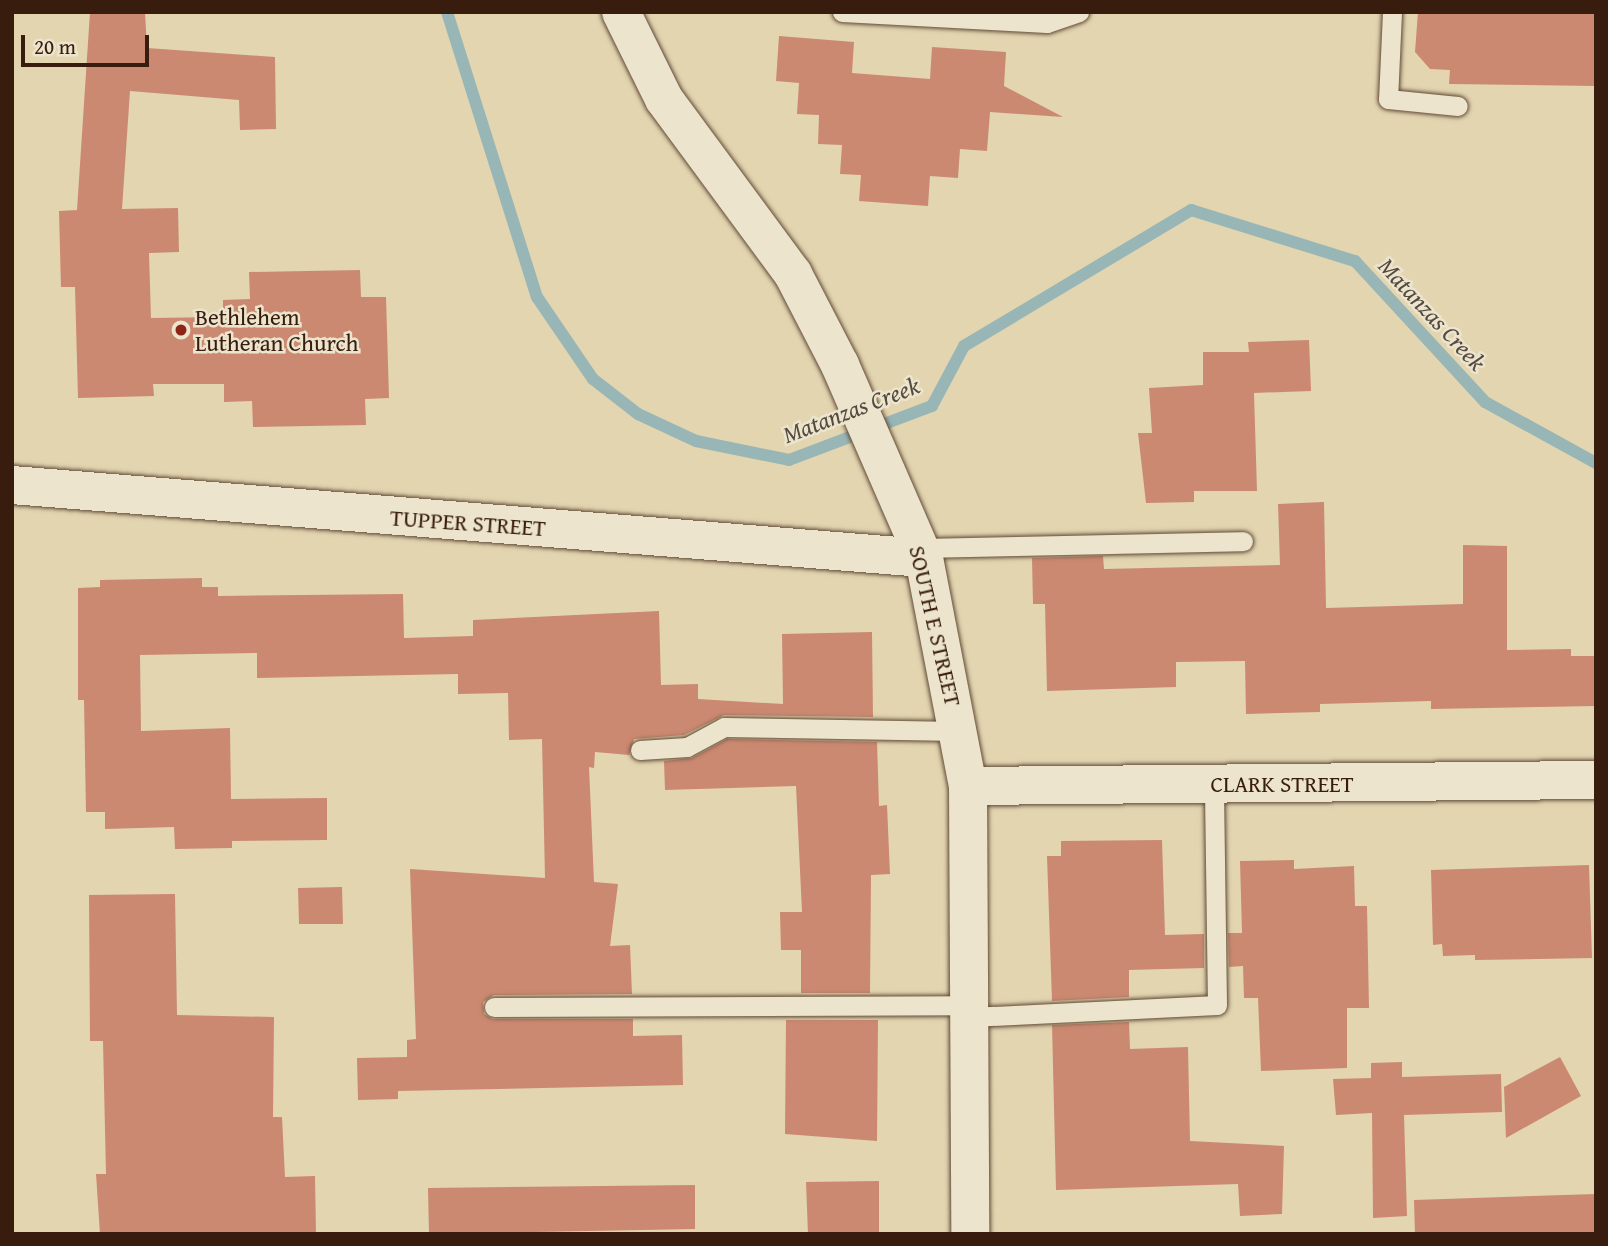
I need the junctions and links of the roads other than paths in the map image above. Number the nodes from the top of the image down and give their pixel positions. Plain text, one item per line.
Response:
1 (621, 12) edge
2 (842, 12) edge
3 (1079, 12) edge
4 (1392, 12) edge
5 (1048, 18) edge
6 (1458, 106) dead end
7 (12, 485) edge
8 (1243, 541) dead end
9 (922, 553) junction
10 (958, 731) junction
11 (640, 750) dead end
12 (1596, 780) edge
13 (1214, 785) junction
14 (968, 786) junction
15 (494, 1007) dead end
16 (970, 1011) junction
17 (970, 1234) edge

1 - 9 street, SOUTH E STREET
2 - 5 lane
3 - 5 lane
4 - 6 lane
7 - 9 street, TUPPER STREET
8 - 9 lane
9 - 10 street, SOUTH E STREET
10 - 11 lane
10 - 14 street, SOUTH E STREET
12 - 13 street, CLARK STREET
13 - 14 street, CLARK STREET
13 - 16 lane
14 - 16 street, SOUTH E STREET
15 - 16 lane
16 - 17 street, SOUTH E STREET

